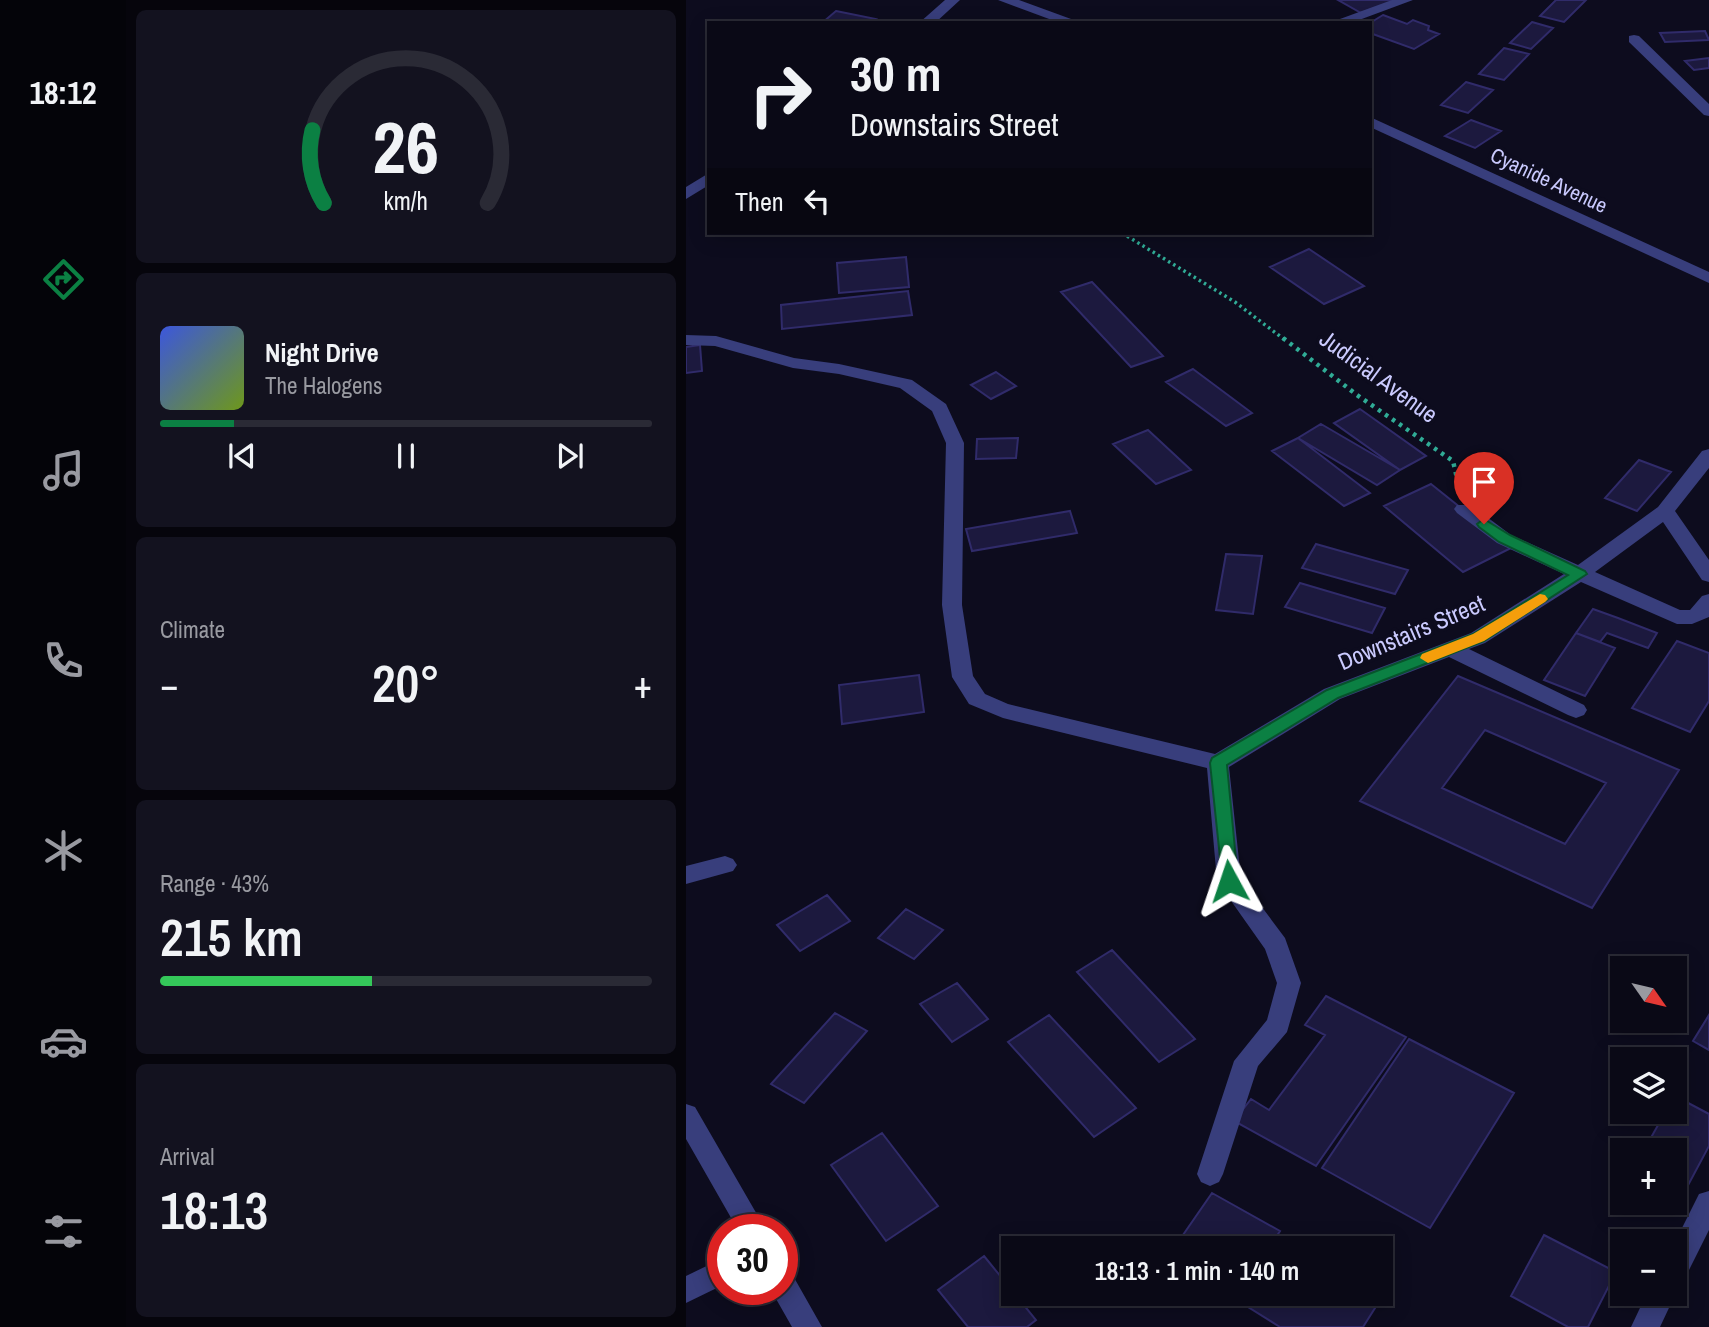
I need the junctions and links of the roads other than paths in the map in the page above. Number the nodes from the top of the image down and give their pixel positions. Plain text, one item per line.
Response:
1 (953, 0) edge
2 (1005, 0) edge
3 (1406, 0) edge
4 (928, 21) edge
5 (1069, 21) edge
6 (1342, 21) edge
7 (1634, 39) dead end
8 (1709, 112) edge
9 (1372, 122) edge
10 (707, 179) edge
11 (686, 194) edge
12 (1709, 278) edge
13 (686, 340) edge
14 (1709, 455) edge
15 (1464, 509) road end
16 (1665, 511) junction
17 (1579, 574) junction
18 (1709, 575) edge
19 (1709, 601) edge
20 (1450, 649) junction
21 (1576, 710) dead end
22 (1218, 763) junction
23 (725, 865) dead end
24 (686, 875) edge
25 (686, 1115) edge
26 (1210, 1174) dead end
27 (1709, 1203) edge
28 (743, 1214) edge
29 (1687, 1246) edge
30 (707, 1279) edge
31 (686, 1290) edge
32 (795, 1305) edge
33 (1656, 1306) edge
34 (808, 1327) edge
35 (1645, 1327) edge

1 - 4 street
2 - 5 street
3 - 6 street
7 - 8 street
9 - 12 street, Cyanide Avenue
10 - 11 street
13 - 22 street
14 - 16 street, Downstairs Street
15 - 17 street
16 - 17 street, Downstairs Street
16 - 18 street
17 - 19 street
17 - 20 street, Downstairs Street
20 - 21 street
20 - 22 street, Downstairs Street
22 - 26 street
23 - 24 street
25 - 28 street
27 - 29 street
30 - 31 street
32 - 34 street
33 - 35 street

